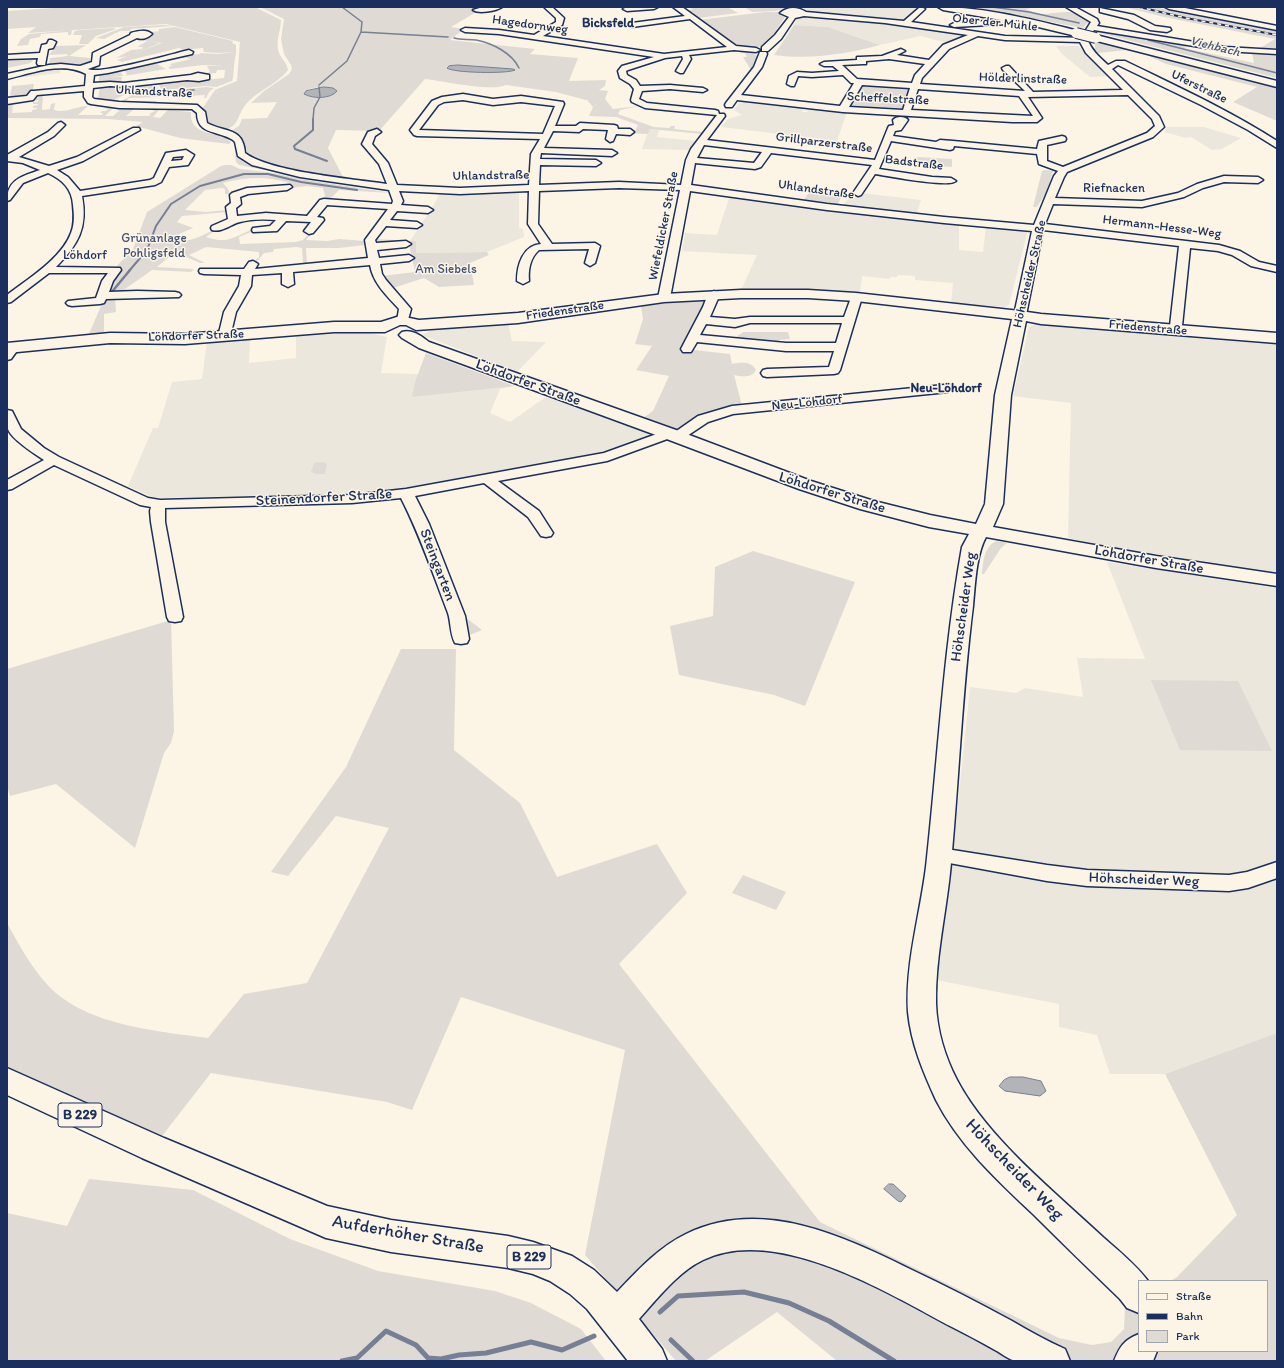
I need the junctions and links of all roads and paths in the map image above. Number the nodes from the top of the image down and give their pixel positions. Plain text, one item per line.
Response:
1 (498, 7) edge
2 (548, 7) edge
3 (654, 7) edge
4 (677, 7) edge
5 (944, 7) edge
6 (967, 7) edge
7 (1070, 7) edge
8 (1169, 7) edge
9 (625, 8) edge
10 (921, 9) dead end
11 (477, 10) dead end
12 (1103, 10) dead end
13 (1222, 10) dead end
14 (796, 11) edge
15 (1207, 14) junction
16 (634, 17) dead end
17 (692, 17) junction
18 (560, 18) junction
19 (1004, 22) dead end
20 (644, 24) junction
21 (905, 24) junction
22 (632, 25) dead end
23 (924, 27) junction
24 (1277, 28) edge
25 (1021, 29) dead end
26 (1157, 29) junction
27 (465, 30) dead end
28 (548, 30) junction
29 (652, 31) dead end
30 (1078, 31) junction
31 (1177, 32) dead end
32 (1095, 33) junction
33 (975, 35) junction
34 (1139, 35) junction
35 (135, 36) dead end
36 (536, 37) junction
37 (60, 39) dead end
38 (1067, 40) junction
39 (1084, 40) junction
40 (1210, 40) dead end
41 (1199, 45) junction
42 (734, 48) junction
43 (194, 51) dead end
44 (761, 51) junction
45 (901, 51) dead end
46 (1277, 52) edge
47 (684, 54) junction
48 (43, 55) junction
49 (664, 56) junction
50 (886, 56) junction
51 (7, 57) edge
52 (824, 64) dead end
53 (836, 64) junction
54 (931, 64) junction
55 (43, 68) junction
56 (1006, 68) dead end
57 (1107, 68) junction
58 (78, 69) junction
59 (680, 71) dead end
60 (90, 73) junction
61 (846, 73) junction
62 (190, 77) dead end
63 (1277, 81) edge
64 (859, 82) junction
65 (791, 84) dead end
66 (1277, 84) edge
67 (916, 85) junction
68 (89, 87) junction
69 (8, 89) edge
70 (638, 89) junction
71 (703, 90) dead end
72 (436, 92) dead end
73 (1130, 92) junction
74 (1026, 94) junction
75 (736, 97) junction
76 (442, 100) junction
77 (843, 109) junction
78 (725, 113) junction
79 (902, 117) junction
80 (61, 125) dead end
81 (550, 128) junction
82 (136, 130) dead end
83 (377, 132) dead end
84 (630, 132) dead end
85 (546, 137) junction
86 (888, 138) junction
87 (1062, 139) dead end
88 (702, 142) junction
89 (1277, 145) edge
90 (538, 150) junction
91 (768, 150) junction
92 (1042, 152) junction
93 (612, 153) dead end
94 (9, 158) edge
95 (691, 160) junction
96 (535, 162) junction
97 (607, 163) dead end
98 (166, 164) dead end
99 (750, 166) joint
100 (875, 167) junction
101 (50, 170) junction
102 (1064, 170) junction
103 (1258, 180) dead end
104 (952, 181) dead end
105 (287, 187) dead end
106 (393, 188) junction
107 (686, 188) junction
108 (533, 189) junction
109 (858, 193) dead end
110 (77, 194) junction
111 (7, 198) edge
112 (1050, 201) junction
113 (395, 207) junction
114 (428, 210) dead end
115 (284, 217) junction
116 (238, 219) junction
117 (310, 219) junction
118 (383, 223) junction
119 (417, 225) dead end
120 (1039, 227) junction
121 (216, 228) dead end
122 (257, 230) dead end
123 (309, 231) dead end
124 (406, 244) dead end
125 (1185, 244) junction
126 (371, 247) junction
127 (548, 247) junction
128 (410, 258) dead end
129 (374, 261) junction
130 (590, 263) dead end
131 (210, 265) dead end
132 (249, 266) junction
133 (287, 269) junction
134 (1277, 269) edge
135 (48, 270) junction
136 (523, 281) dead end
137 (288, 284) dead end
138 (714, 294) junction
139 (175, 295) dead end
140 (102, 296) junction
141 (856, 297) junction
142 (664, 298) junction
143 (7, 300) edge
144 (72, 303) dead end
145 (1020, 315) junction
146 (703, 320) junction
147 (848, 320) junction
148 (1176, 326) junction
149 (409, 327) junction
150 (1277, 333) edge
151 (224, 337) junction
152 (694, 338) junction
153 (1277, 338) edge
154 (841, 347) junction
155 (687, 349) dead end
156 (9, 351) edge
157 (767, 373) dead end
158 (944, 389) dead end
159 (7, 414) edge
160 (673, 435) junction
161 (13, 438) edge
162 (54, 460) junction
163 (487, 479) junction
164 (7, 486) edge
165 (406, 493) junction
166 (160, 504) junction
167 (982, 530) junction
168 (546, 533) dead end
169 (1277, 580) edge
170 (175, 617) dead end
171 (461, 639) dead end
172 (940, 855) junction
173 (1277, 870) edge
174 (7, 1081) edge
175 (1138, 1295) edge
176 (618, 1318) junction
177 (1139, 1352) edge
178 (650, 1361) edge
179 (1053, 1361) edge
180 (1131, 1361) edge

1 - 11 street, Hagedornweg
2 - 18 street
3 - 9 street
4 - 17 street
5 - 30 main road
6 - 30 main road
7 - 32 street
8 - 15 street
9 - 16 street
10 - 21 street
12 - 26 street
13 - 15 street
14 - 21 street, Ober der Mühle
14 - 44 street, Wiefeldicker Straße
15 - 24 street
17 - 20 street
17 - 42 street
18 - 28 street
18 - 28 street
19 - 23 street
20 - 22 street
20 - 29 street
21 - 23 street, Ober der Mühle
23 - 33 street, Ober der Mühle
25 - 38 street
26 - 31 street
26 - 34 street
27 - 36 street, Hagedornweg
28 - 36 street
30 - 32 main road, bridge
32 - 34 street
32 - 39 street
32 - 63 main road
32 - 66 main road
33 - 38 street, Ober der Mühle
33 - 54 street, Badstraße
34 - 41 street
35 - 58 street
36 - 49 street, Hagedornweg
37 - 48 street
38 - 39 street, Ober der Mühle
39 - 57 street
40 - 41 street
41 - 46 street
42 - 44 street
42 - 47 street
43 - 60 street
44 - 75 street, Wiefeldicker Straße
45 - 50 street
47 - 49 street
47 - 59 street
48 - 51 street
48 - 55 street
49 - 70 street
50 - 53 street
50 - 54 street
52 - 53 street
53 - 61 street
54 - 67 street, Badstraße
55 - 58 street
55 - 69 street
56 - 74 street
57 - 73 street
57 - 89 street, Uferstraße
58 - 60 street
60 - 68 street
61 - 64 street
61 - 65 street
62 - 68 street
64 - 67 street, Hölderlinstraße
64 - 77 street
67 - 74 street, Hölderlinstraße
67 - 79 street, Badstraße
68 - 69 street
68 - 106 street, Uhlandstraße
70 - 71 street
70 - 78 street
72 - 76 street
73 - 74 street, Hölderlinstraße
73 - 102 street
74 - 79 street, Scheffelstraße
75 - 77 street, Scheffelstraße
75 - 78 street, Wiefeldicker Straße
76 - 81 street
76 - 85 street
77 - 79 street, Scheffelstraße
78 - 88 street, Wiefeldicker Straße
79 - 86 street, Badstraße
80 - 94 street
81 - 84 street
81 - 85 street
82 - 101 street
83 - 106 street
85 - 90 street
86 - 92 street
86 - 100 street, Badstraße
87 - 92 street
88 - 91 street, Grillparzerstraße
88 - 95 street, Wiefeldicker Straße
90 - 93 street
90 - 96 street
91 - 99 street, Grillparzerstraße
91 - 100 street, Grillparzerstraße
92 - 102 street
94 - 101 street
95 - 99 street, Wiefeldicker Straße
95 - 107 street, Wiefeldicker Straße
96 - 97 street
96 - 108 street
98 - 110 street
100 - 104 street, Badstraße
100 - 109 street, Badstraße
101 - 110 street
101 - 111 street
102 - 112 street, Höhscheider Straße
103 - 112 street, Riefnacken
105 - 116 street
106 - 108 street, Uhlandstraße
106 - 113 street
107 - 108 street, Uhlandstraße
107 - 120 street, Uhlandstraße
107 - 142 street, Wiefeldicker Straße
108 - 127 street
110 - 135 street
112 - 120 street, Höhscheider Straße
113 - 114 street
113 - 117 street
113 - 118 street
115 - 116 street
115 - 117 street
115 - 122 street
116 - 121 street
117 - 123 street
118 - 119 street
118 - 126 street
120 - 125 street, Hermann-Hesse-Weg
120 - 145 street, Höhscheider Straße
124 - 126 street
125 - 134 street, Hermann-Hesse-Weg
125 - 148 street
126 - 129 street
127 - 130 street
127 - 136 street
128 - 129 street
129 - 133 street
129 - 149 street
131 - 132 street
132 - 133 street
132 - 151 street
133 - 137 street
135 - 140 street, Löhdorf
135 - 143 street
138 - 141 main road, Friedenstraße
138 - 142 main road, Friedenstraße
138 - 146 street
139 - 140 street
140 - 144 street
141 - 145 main road, Friedenstraße
141 - 147 street
142 - 149 main road, Friedenstraße
145 - 148 main road, Friedenstraße
145 - 153 main road, Friedenstraße
145 - 167 main road, Höhscheider Straße
146 - 147 street
146 - 152 street
147 - 154 street
148 - 150 main road, Friedenstraße
149 - 151 main road, Löhdorfer Straße
149 - 160 main road, Löhdorfer Straße
151 - 156 main road, Löhdorfer Straße
152 - 154 street
152 - 155 street
154 - 157 street
158 - 160 street, Neu-Löhdorf
159 - 161 street, Steinendorfer Straße
160 - 163 street, Steinendorfer Straße
160 - 167 main road, Löhdorfer Straße
161 - 162 street, Steinendorfer Straße
162 - 164 street
162 - 166 street, Steinendorfer Straße
163 - 165 street, Steinendorfer Straße
163 - 168 street
165 - 166 street, Steinendorfer Straße
165 - 171 street, Steingarten
166 - 170 street
167 - 169 main road, Löhdorfer Straße
167 - 172 main road, Höhscheider Weg
172 - 173 street, Höhscheider Weg
172 - 175 main road, Höhscheider Weg
174 - 176 main road, Aufderhöher Straße / B 229
176 - 178 main road, Aufderhöher Straße / B 229
176 - 179 main road
177 - 180 main road

